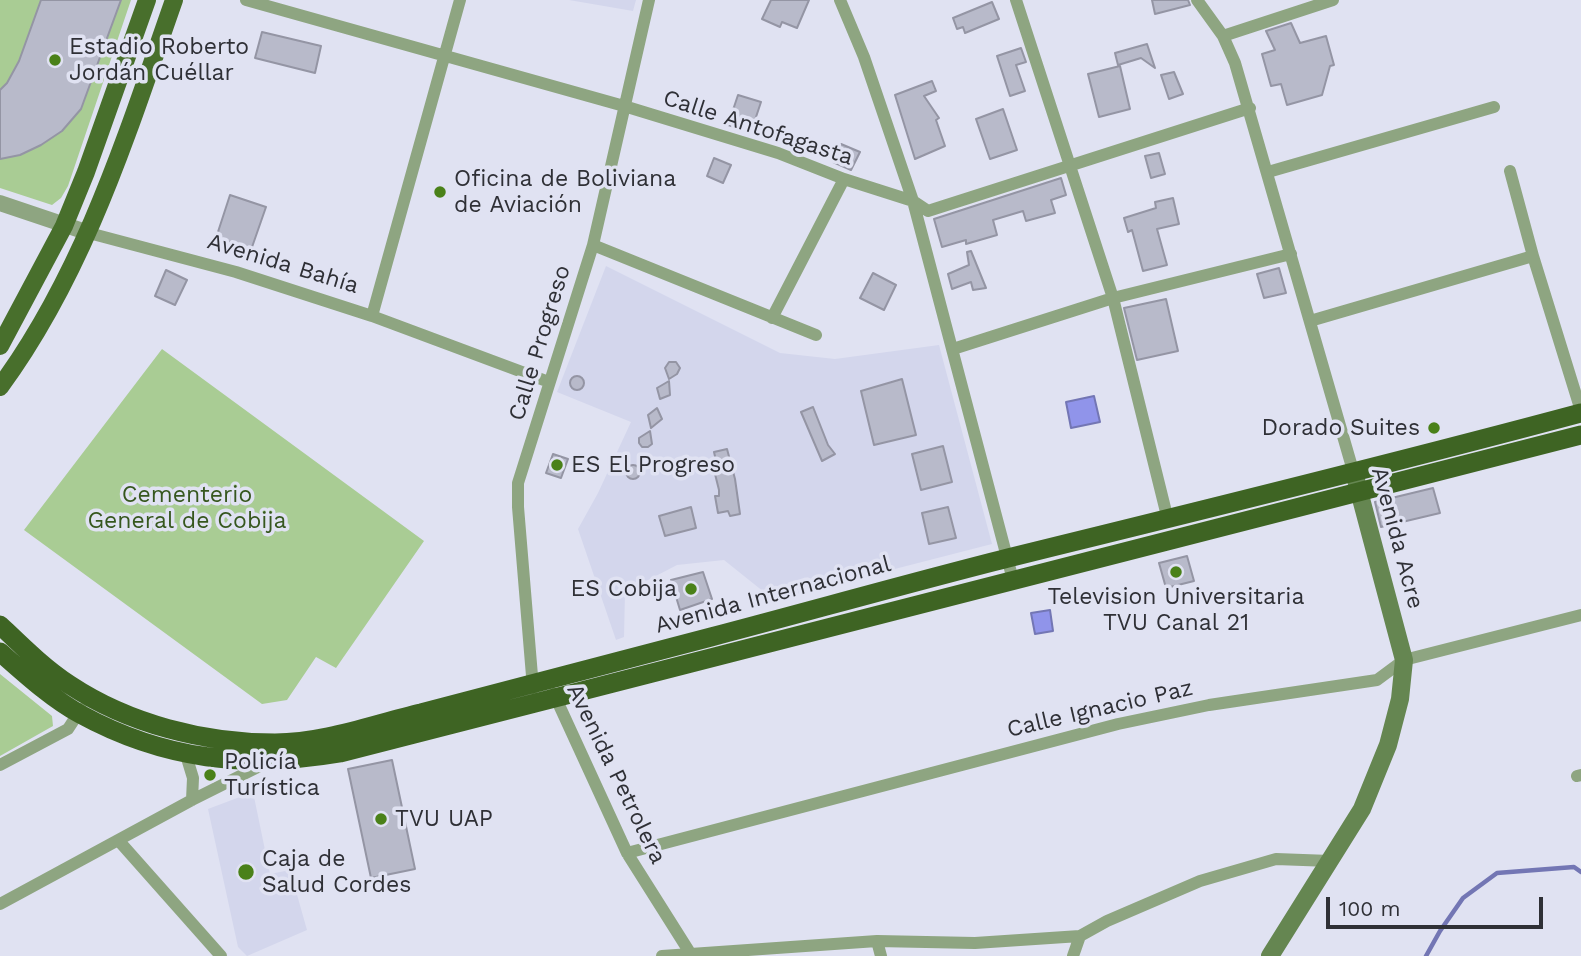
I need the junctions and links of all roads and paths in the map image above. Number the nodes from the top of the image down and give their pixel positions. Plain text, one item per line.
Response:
1 (147, 0) edge
2 (174, 0) edge
3 (246, 0) edge
4 (460, 0) edge
5 (649, 0) edge
6 (840, 0) edge
7 (1016, 0) edge
8 (1197, 0) edge
9 (1333, 0) edge
10 (1223, 36) junction
11 (445, 56) junction
12 (624, 106) junction
13 (1494, 107) dead end
14 (1250, 108) junction
15 (1070, 164) junction
16 (1510, 171) dead end
17 (1268, 172) junction
18 (844, 179) junction
19 (913, 201) junction
20 (0, 203) edge
21 (64, 226) junction
22 (89, 233) junction
23 (593, 245) junction
24 (1291, 254) junction
25 (1533, 256) junction
26 (1113, 298) junction
27 (372, 316) junction
28 (772, 318) junction
29 (1310, 321) junction
30 (816, 335) dead end
31 (0, 346) edge
32 (953, 349) junction
33 (549, 382) junction
34 (0, 387) edge
35 (1581, 412) edge
36 (1581, 435) edge
37 (1356, 483) junction
38 (1168, 520) junction
39 (1006, 559) junction
40 (1013, 580) junction
41 (1581, 615) edge
42 (0, 625) edge
43 (0, 652) edge
44 (1404, 660) junction
45 (543, 692) junction
46 (83, 705) junction
47 (186, 755) junction
48 (268, 762) junction
49 (0, 765) edge
50 (192, 800) junction
51 (119, 841) junction
52 (627, 853) junction
53 (1331, 861) junction
54 (0, 904) edge
55 (1080, 936) junction
56 (877, 941) junction
57 (691, 955) edge
58 (221, 956) edge
59 (662, 956) edge
60 (881, 956) edge
61 (1073, 956) edge
62 (1270, 956) edge

1 - 21 main road
2 - 22 main road
3 - 11 street, Calle Antofagasta
4 - 11 street
5 - 12 street, Calle Progreso
6 - 19 street
7 - 15 street
8 - 10 street, Avenida Acre
9 - 10 street
10 - 14 street, Avenida Acre
11 - 12 street, Calle Antofagasta
11 - 27 street
12 - 18 street, Calle Antofagasta
12 - 23 street, Calle Progreso
13 - 17 street
14 - 15 street, Calle Antofagasta
14 - 17 street, Avenida Acre
15 - 19 street, Calle Antofagasta
15 - 26 street
16 - 25 street
17 - 24 street, Avenida Acre
18 - 19 street, Calle Antofagasta
18 - 28 street
19 - 32 street
20 - 21 street, Avenida Bahía
21 - 22 street, Avenida Bahía
21 - 31 main road
22 - 27 street, Avenida Bahía
22 - 34 main road
23 - 28 street
23 - 33 street, Calle Progreso
24 - 26 street
24 - 29 street, Avenida Acre
25 - 29 street
25 - 35 street
26 - 32 street
26 - 38 street
27 - 33 street, Avenida Bahía
28 - 30 street
29 - 37 street, Avenida Acre
32 - 39 street
33 - 45 street, Calle Progreso
35 - 37 highway, Avenida Internacional
36 - 37 highway, Avenida Internacional
37 - 38 highway, Avenida Internacional
37 - 40 highway, Avenida Internacional
37 - 44 main road, Avenida Acre
38 - 39 highway, Avenida Internacional
39 - 40 street
39 - 45 highway, Avenida Internacional
40 - 45 highway, Avenida Internacional
41 - 44 street, Calle Ignacio Paz
42 - 46 highway, Avenida Internacional
43 - 46 highway, Avenida Internacional
44 - 52 street, Calle Ignacio Paz
44 - 53 main road, Avenida Acre
45 - 46 highway, Avenida Internacional
45 - 48 highway, Avenida Internacional
45 - 52 street, Avenida Petrolera
46 - 47 highway, Avenida Internacional
46 - 49 street
47 - 48 highway, Avenida Internacional
47 - 50 street
48 - 50 street
50 - 51 street
51 - 54 street
51 - 58 street
52 - 57 street, Avenida Petrolera
53 - 55 street
53 - 62 main road, Avenida Acre
55 - 56 street
55 - 61 street
56 - 57 street
56 - 60 street
57 - 59 street

